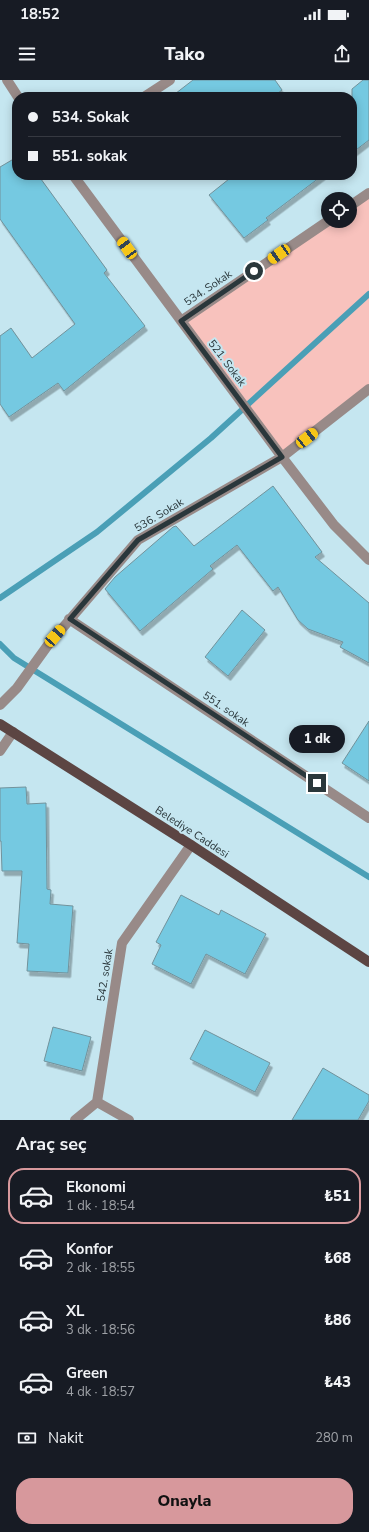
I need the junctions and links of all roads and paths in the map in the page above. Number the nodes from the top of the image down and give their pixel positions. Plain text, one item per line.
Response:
1 (7, 80) edge
2 (170, 80) edge
3 (15, 92) edge
4 (152, 92) edge
5 (77, 180) edge
6 (369, 193) edge
7 (357, 201) edge
8 (321, 226) edge
9 (181, 321) junction
10 (369, 389) edge
11 (282, 457) junction
12 (369, 560) edge
13 (70, 619) junction
14 (0, 705) edge
15 (0, 724) edge
16 (12, 732) junction
17 (0, 751) edge
18 (369, 818) edge
19 (191, 845) junction
20 (369, 962) edge
21 (97, 1102) junction
22 (75, 1120) edge
23 (129, 1120) edge

1 - 3 street
2 - 4 street
5 - 9 street, 521. Sokak
6 - 7 street
8 - 9 street, 534. Sokak
9 - 11 street, 521. Sokak
10 - 11 street, 536. Sokak
11 - 12 street, 521. Sokak
11 - 13 street, 536. Sokak
13 - 14 street, 536. Sokak
13 - 18 street, 551. sokak
15 - 16 main road, Belediye Caddesi
16 - 17 street
16 - 19 main road, Belediye Caddesi
19 - 20 main road, Belediye Caddesi
19 - 21 street, 542. sokak
21 - 22 street
21 - 23 street

